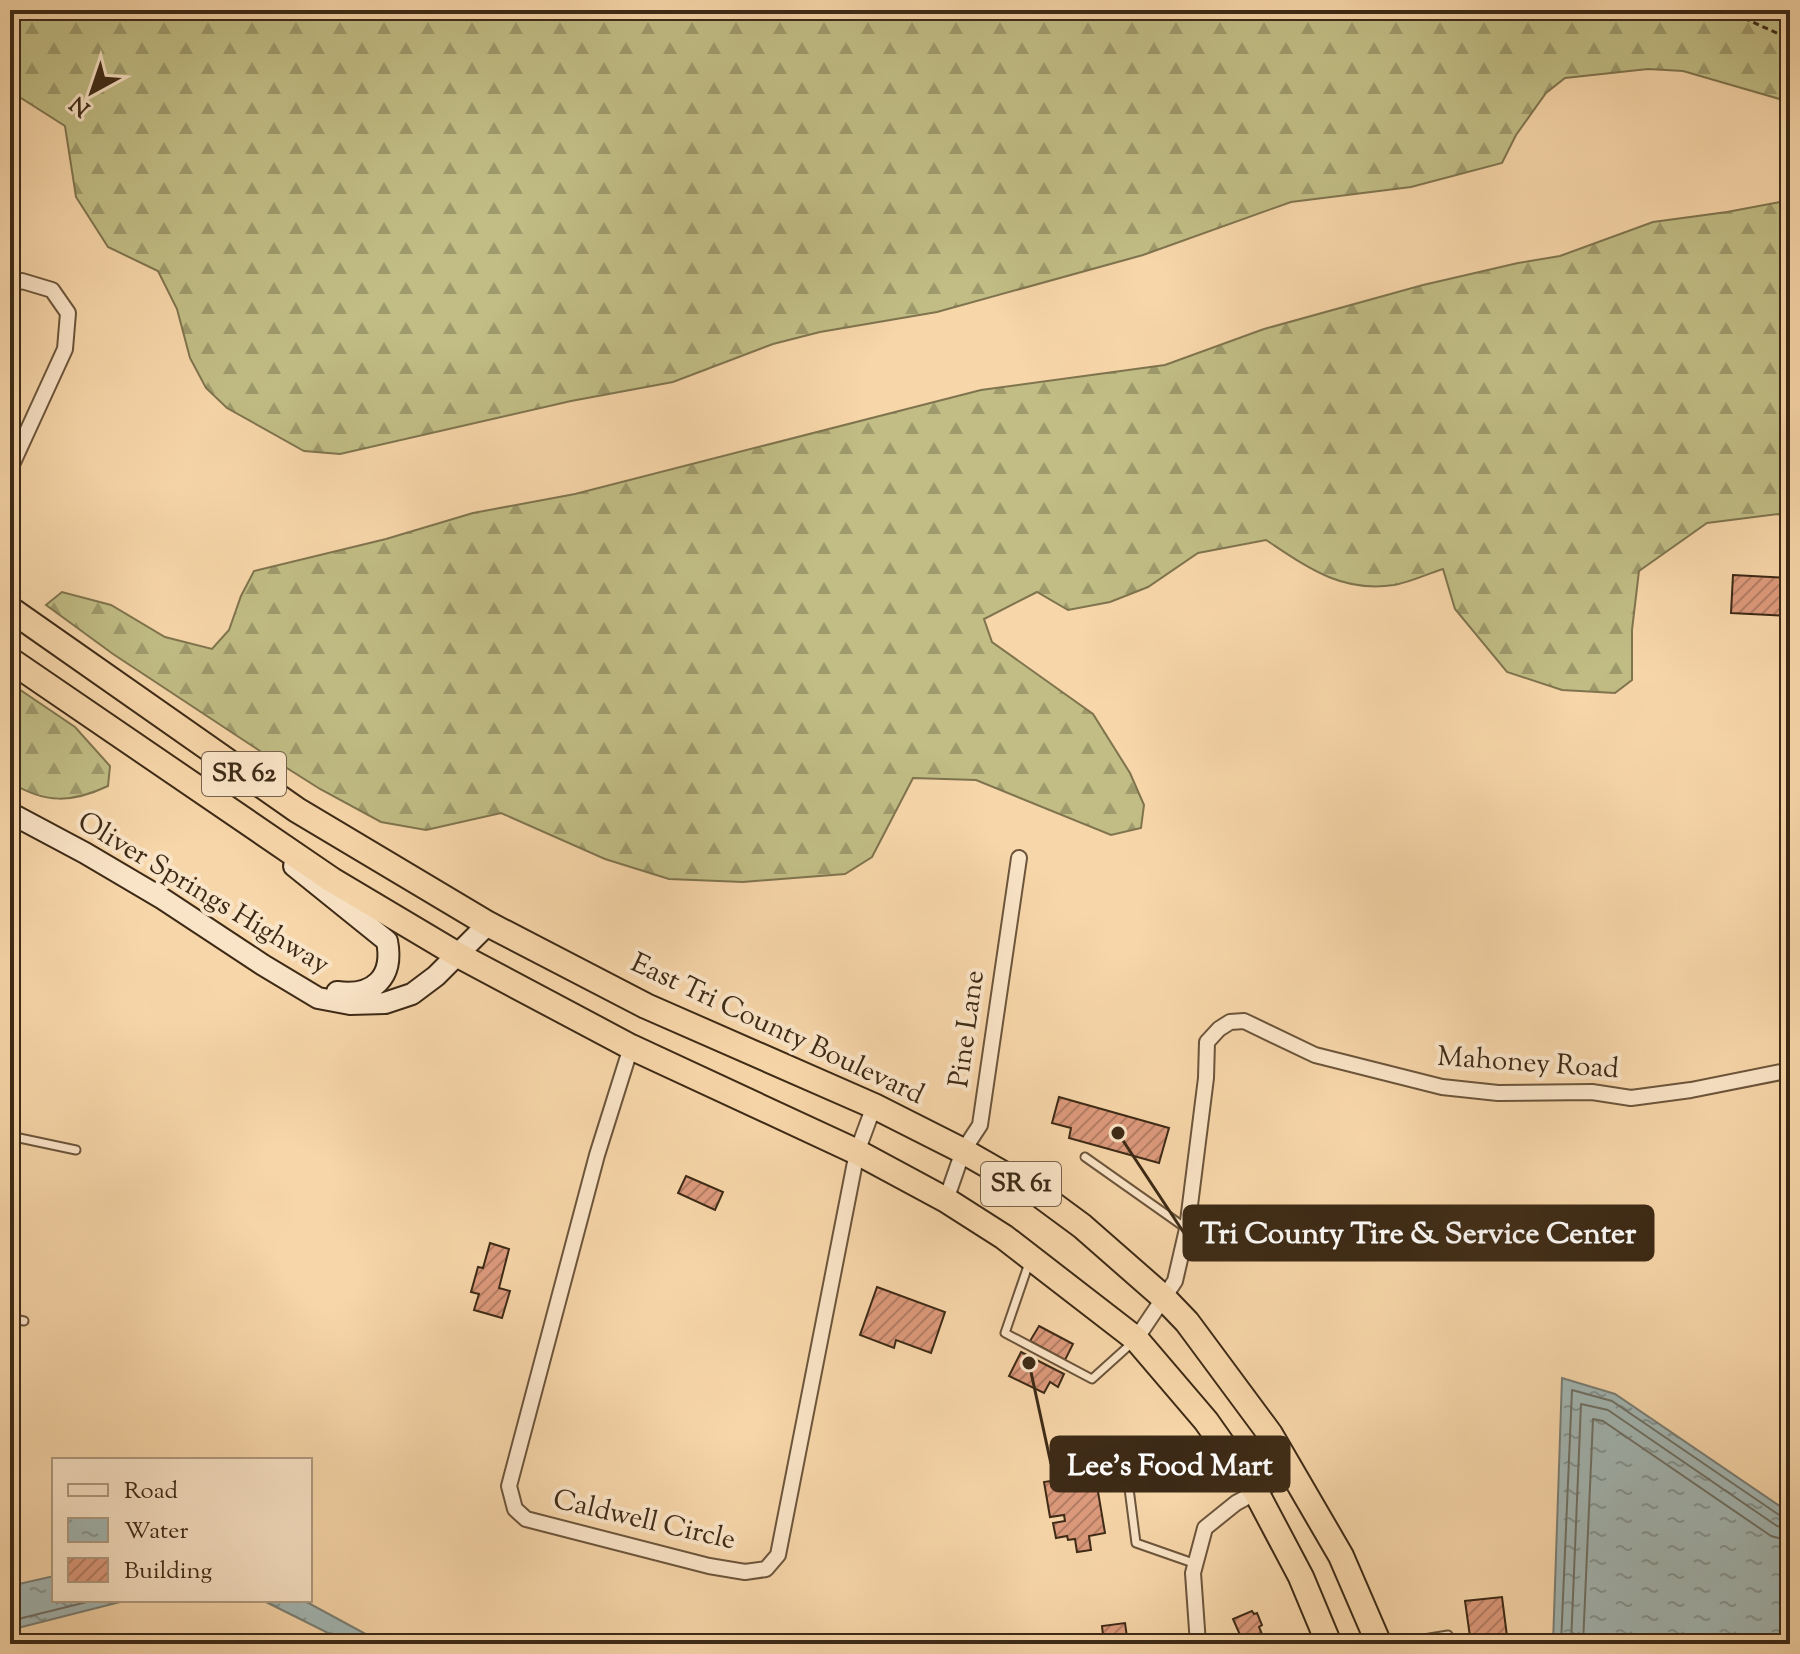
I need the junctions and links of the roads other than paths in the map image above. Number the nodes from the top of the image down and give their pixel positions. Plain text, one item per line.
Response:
1 (10, 285) edge
2 (10, 469) edge
3 (10, 609) edge
4 (10, 660) edge
5 (211, 798) junction
6 (10, 813) edge
7 (1019, 858) dead end
8 (488, 924) junction
9 (458, 955) junction
10 (263, 965) junction
11 (631, 1047) junction
12 (1790, 1074) edge
13 (874, 1106) junction
14 (10, 1136) edge
15 (76, 1150) dead end
16 (963, 1151) junction
17 (857, 1152) junction
18 (1085, 1157) dead end
19 (946, 1200) junction
20 (1187, 1229) junction
21 (1031, 1257) junction
22 (1163, 1297) junction
23 (10, 1318) edge
24 (24, 1321) dead end
25 (1136, 1339) junction
26 (1126, 1465) dead end
27 (1293, 1472) junction
28 (1256, 1492) junction
29 (1196, 1564) junction
30 (1198, 1644) edge
31 (1329, 1644) edge
32 (1379, 1644) edge
33 (1393, 1644) edge
34 (1449, 1644) edge

1 - 2 street
3 - 8 highway, East Tri County Boulevard / SR 62
4 - 5 highway, SR 62
5 - 9 highway, SR 62
5 - 10 main road
6 - 10 main road, Oliver Springs Highway
7 - 16 street, Pine Lane
8 - 9 main road, Oliver Springs Highway
8 - 13 highway, East Tri County Boulevard / SR 61
9 - 10 main road, Oliver Springs Highway
9 - 11 highway, SR 61
11 - 17 highway, SR 61
11 - 17 street, Caldwell Circle
12 - 20 street, Mahoney Road
13 - 16 highway, East Tri County Boulevard / SR 61
13 - 17 street, Caldwell Circle
14 - 15 lane
16 - 19 street, Pine Lane
16 - 22 highway, East Tri County Boulevard / SR 61
17 - 19 highway, SR 61
18 - 20 lane
19 - 21 highway, SR 61
20 - 22 street, Mahoney Road
21 - 25 highway, SR 61
21 - 25 lane
22 - 25 street, Mahoney Road
22 - 27 highway, East Tri County Boulevard / SR 61
23 - 24 lane
25 - 28 highway, SR 61
26 - 29 lane
27 - 28 street
27 - 32 highway, East Tri County Boulevard / SR 61
28 - 29 street
28 - 31 highway, SR 61
29 - 30 street
33 - 34 lane

